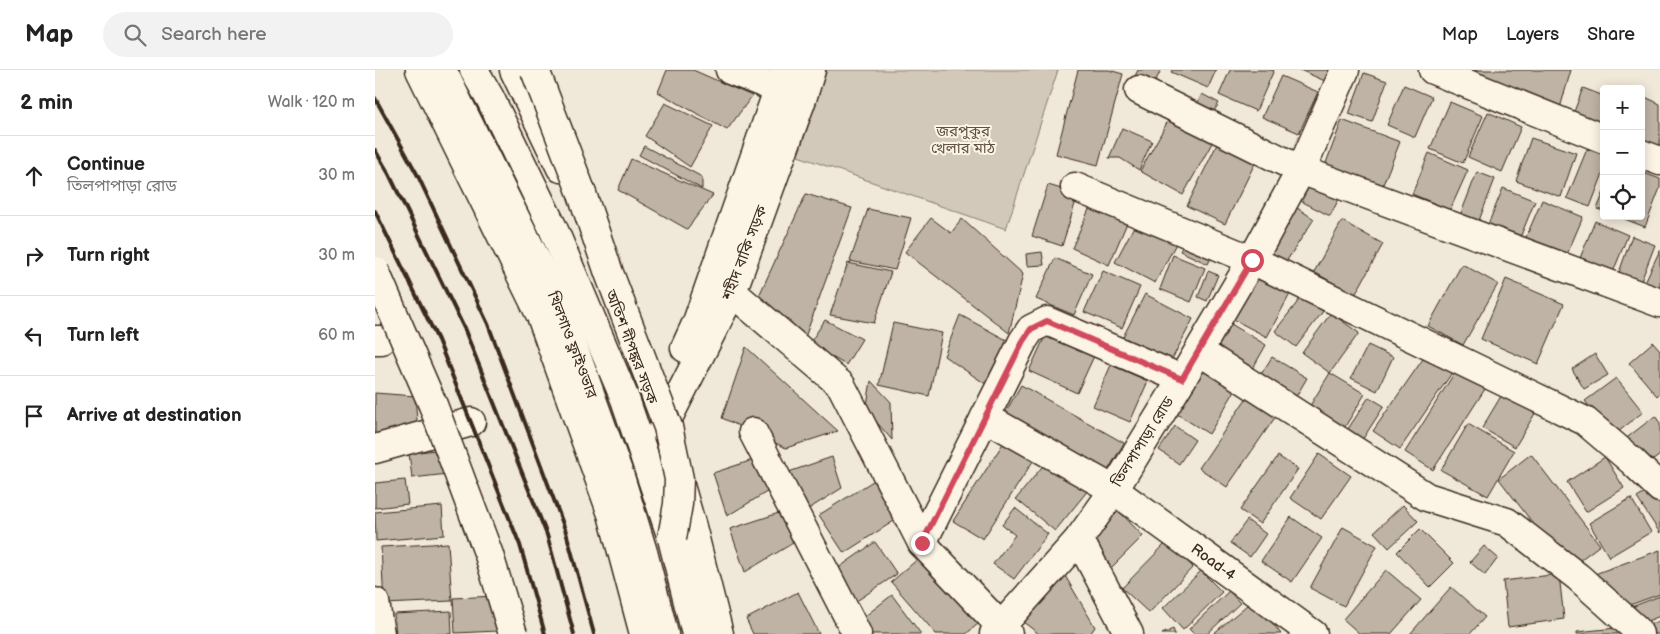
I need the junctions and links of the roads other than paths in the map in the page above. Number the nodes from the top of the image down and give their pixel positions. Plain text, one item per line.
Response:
1 (420, 70) edge
2 (442, 70) edge
3 (474, 70) edge
4 (514, 70) edge
5 (535, 70) edge
6 (730, 70) edge
7 (811, 70) edge
8 (1345, 70) edge
9 (1433, 70) edge
10 (788, 86) edge
11 (1139, 90) dead end
12 (1600, 137) edge
13 (1645, 156) edge
14 (1660, 162) edge
15 (1301, 170) junction
16 (1075, 187) dead end
17 (1252, 260) junction
18 (375, 271) edge
19 (732, 292) junction
20 (1660, 303) edge
21 (1199, 351) junction
22 (1182, 379) junction
23 (985, 417) junction
24 (660, 420) junction
25 (471, 422) dead end
26 (753, 432) dead end
27 (375, 449) edge
28 (1660, 488) edge
29 (1114, 490) junction
30 (672, 538) junction
31 (1079, 539) junction
32 (922, 543) junction
33 (375, 602) edge
34 (1001, 632) edge
35 (380, 634) edge
36 (513, 634) edge
37 (644, 634) edge
38 (664, 634) edge
39 (696, 634) edge
40 (719, 634) edge
41 (857, 634) edge
42 (1129, 634) edge
43 (1313, 634) edge
44 (1639, 634) edge

1 - 37 street
2 - 38 street, খিলগাও ফ্লাইওভার
3 - 30 street, খিলগাও ফ্লাইওভার
4 - 24 street, অতিশ দীপঙ্কর সড়ক
5 - 30 street, bridge
6 - 10 street
7 - 10 street, শহীদ বাকি সড়ক
8 - 15 street, তিলপাপাড়া রোড
9 - 12 street
10 - 19 street, শহীদ বাকি সড়ক
10 - 24 street, শহীদ বাকি সড়ক
11 - 15 street
13 - 14 street
15 - 17 street, তিলপাপাড়া রোড
15 - 20 street
16 - 17 street
17 - 21 street, তিলপাপাড়া রোড
17 - 28 street
18 - 36 street, bridge
19 - 24 street, শহীদ বাকি সড়ক
19 - 32 street
21 - 22 street, তিলপাপাড়া রোড
21 - 44 street
22 - 23 street
22 - 29 street, তিলপাপাড়া রোড
23 - 29 street, Road-4
23 - 32 street
24 - 40 street, অতিশ দীপঙ্কর সড়ক
25 - 27 street
26 - 41 street
29 - 31 street, তিলপাপাড়া রোড
29 - 43 street, Road-4
30 - 39 street, খিলগাও ফ্লাইওভার
31 - 34 street, তিলপাপাড়া রোড
31 - 42 street
32 - 34 street
33 - 35 street

